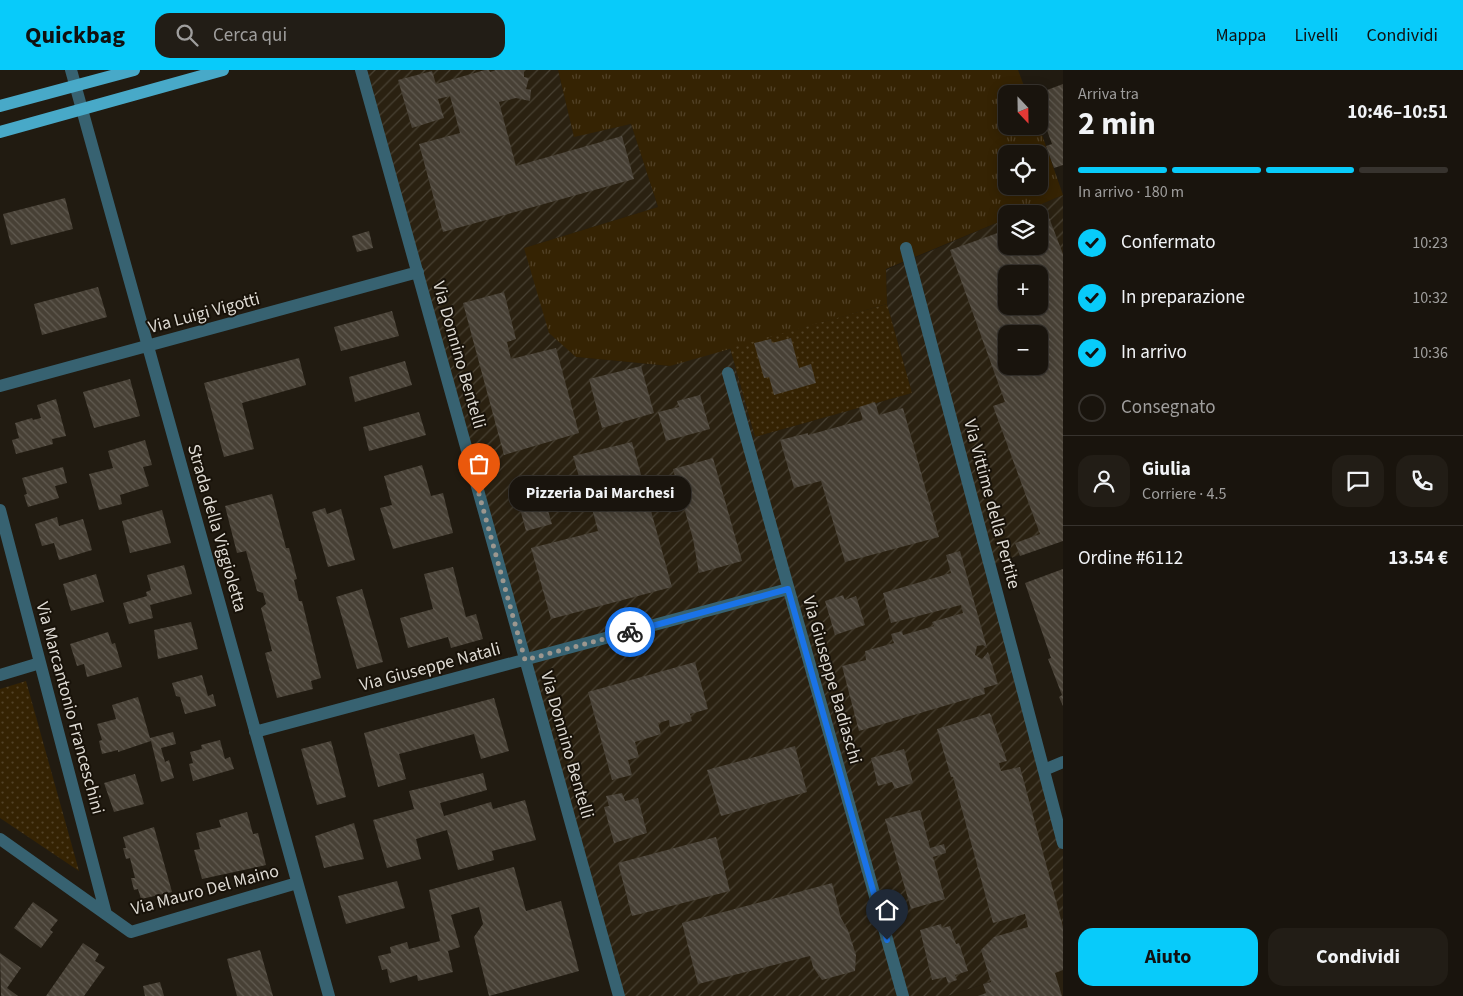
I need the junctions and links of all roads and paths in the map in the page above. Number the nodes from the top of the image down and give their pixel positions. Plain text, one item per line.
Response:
1 (71, 70) edge
2 (134, 70) edge
3 (223, 70) edge
4 (361, 70) edge
5 (76, 86) junction
6 (0, 106) edge
7 (82, 109) junction
8 (0, 132) edge
9 (906, 248) dead end
10 (418, 272) junction
11 (148, 346) junction
12 (728, 373) dead end
13 (0, 386) edge
14 (0, 510) edge
15 (788, 589) junction
16 (525, 660) junction
17 (40, 663) junction
18 (0, 675) edge
19 (255, 732) junction
20 (1063, 762) edge
21 (1044, 770) junction
22 (0, 838) edge
23 (1063, 843) edge
24 (297, 883) junction
25 (106, 914) junction
26 (329, 996) edge
27 (618, 996) edge
28 (903, 996) edge

1 - 5 street, Strada della Viggioletta
2 - 5 main road
3 - 7 main road
4 - 10 street, Via Donnino Bentelli
5 - 6 main road
5 - 7 street, Strada della Viggioletta
7 - 8 main road
7 - 11 street, Strada della Viggioletta
9 - 21 street, Via Vittime della Pertite
10 - 11 street, Via Luigi Vigotti
10 - 16 street, Via Donnino Bentelli
11 - 13 street, Via Luigi Vigotti
11 - 19 street, Strada della Viggioletta
12 - 15 street, Via Giuseppe Badiaschi
14 - 17 street, Via Marcantonio Franceschini
15 - 16 street, Via Giuseppe Natali
15 - 28 street, Via Giuseppe Badiaschi
16 - 19 street, Via Giuseppe Natali
16 - 27 street, Via Donnino Bentelli
17 - 18 street
17 - 25 street, Via Marcantonio Franceschini
19 - 24 street, Strada della Viggioletta
20 - 21 street
21 - 23 street, Via Vittime della Pertite
22 - 25 street, Via Mauro Del Maino
24 - 25 street, Via Mauro Del Maino
24 - 26 street, Strada della Viggioletta

